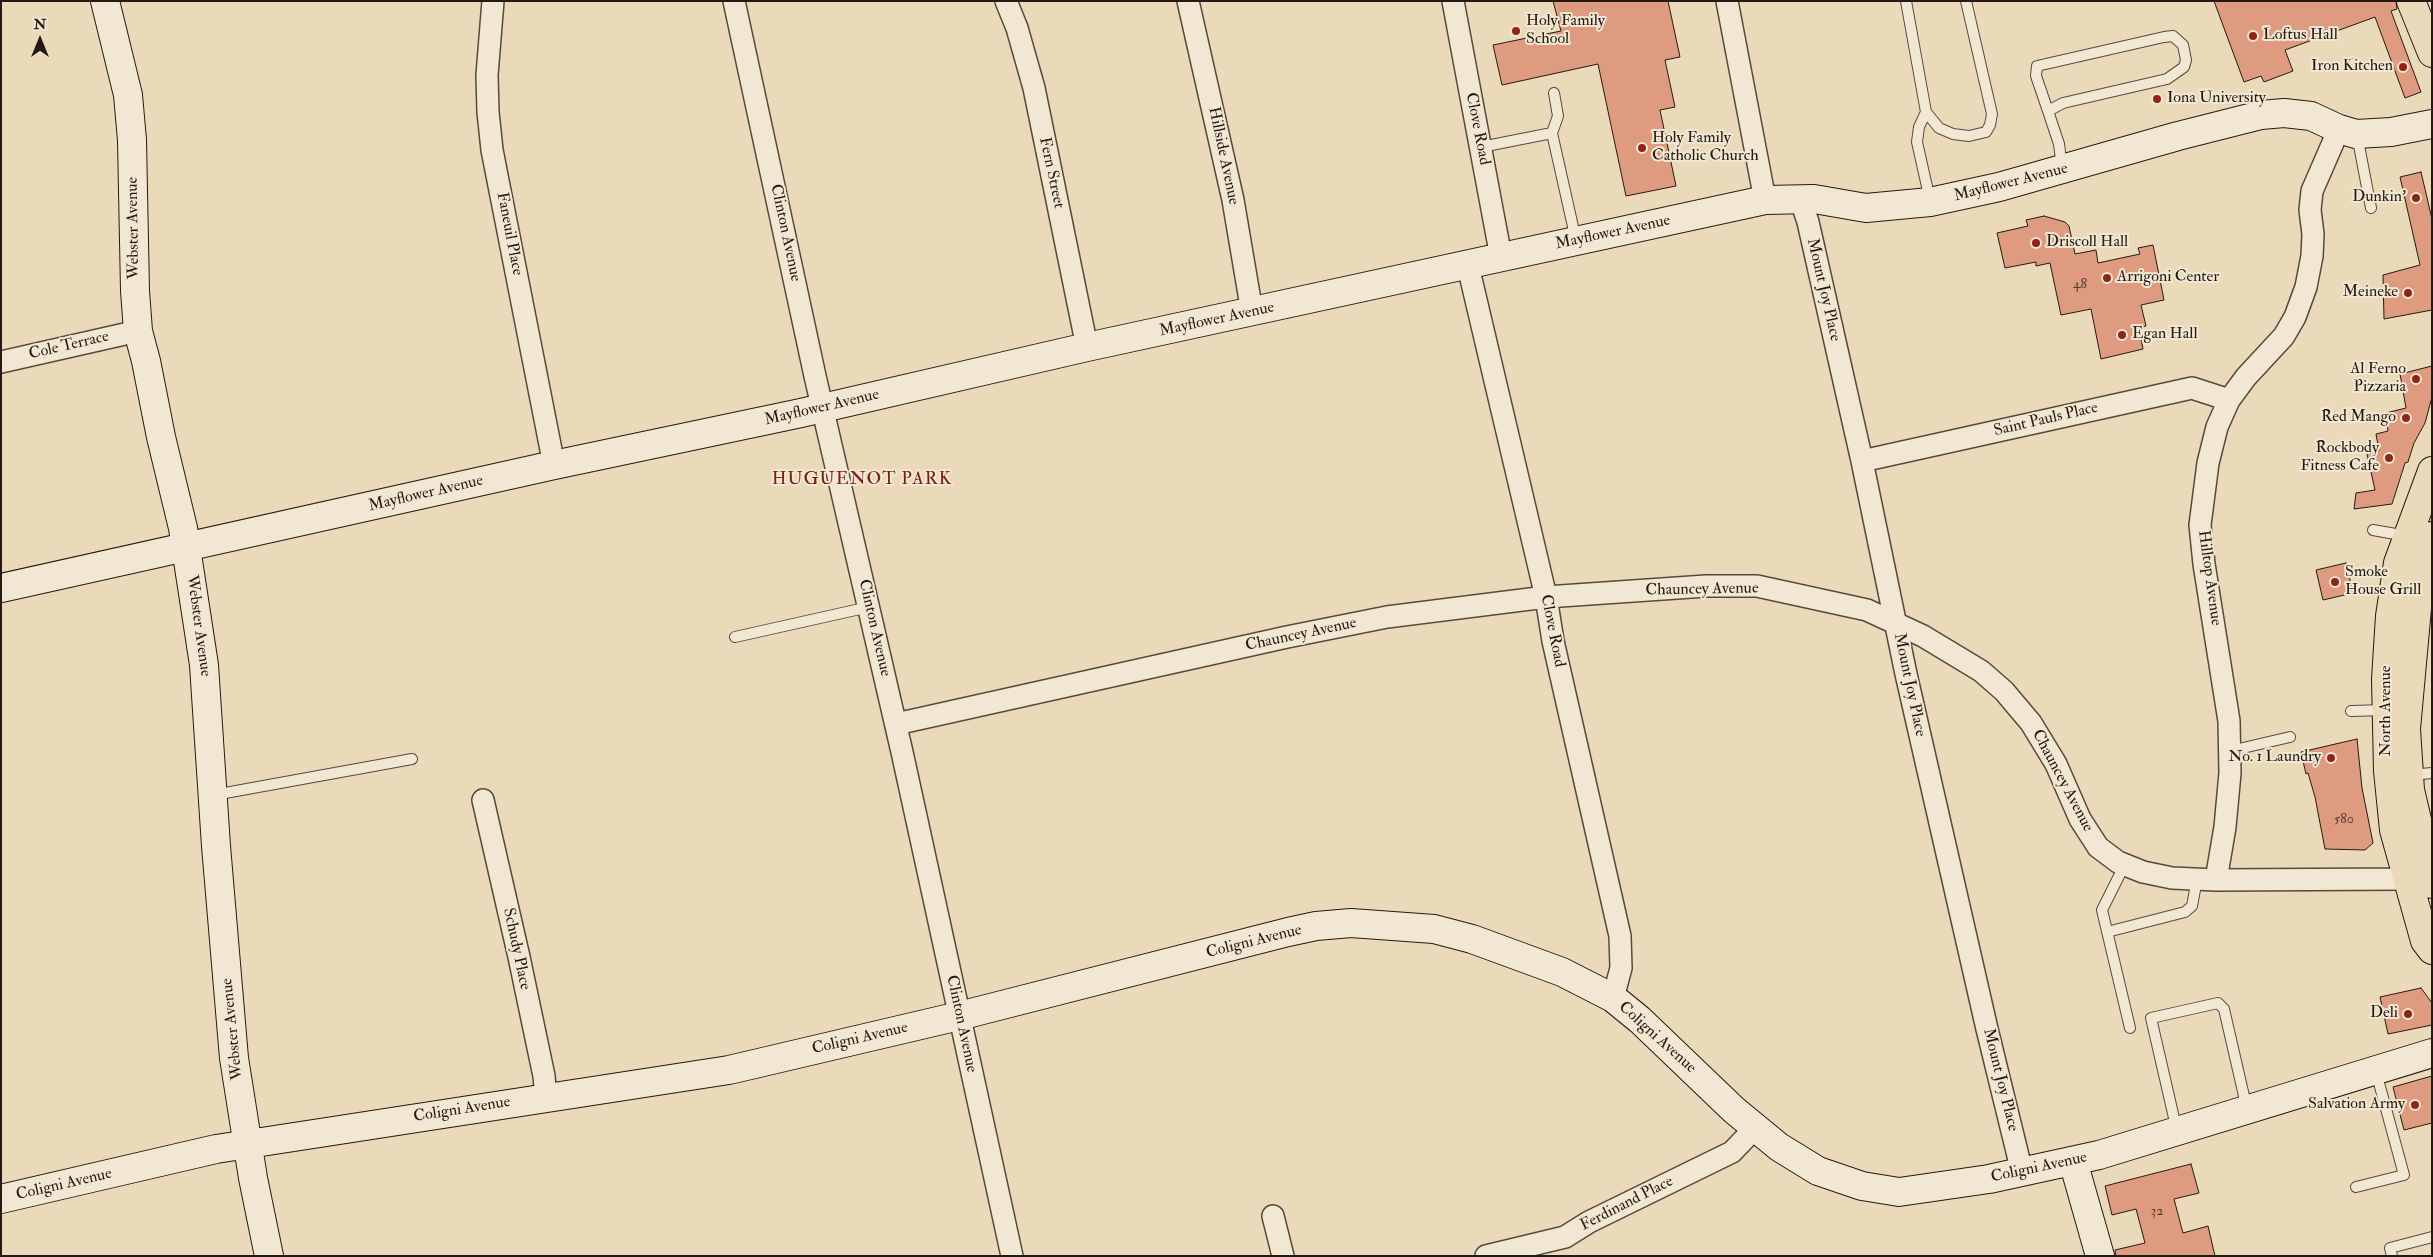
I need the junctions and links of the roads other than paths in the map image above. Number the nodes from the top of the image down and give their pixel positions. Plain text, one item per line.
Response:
1 (105, 1) edge
2 (493, 1) edge
3 (734, 1) edge
4 (1006, 1) edge
5 (1188, 1) edge
6 (1453, 1) edge
7 (1727, 1) edge
8 (1906, 1) edge
9 (1966, 1) edge
10 (2411, 1) edge
11 (2432, 53) edge
12 (1554, 94) dead end
13 (2048, 111) junction
14 (1926, 112) junction
15 (2432, 124) edge
16 (2348, 132) junction
17 (1552, 133) junction
18 (1481, 147) junction
19 (2063, 170) junction
20 (1800, 198) junction
21 (1765, 200) junction
22 (1930, 202) junction
23 (2371, 208) dead end
24 (1576, 241) junction
25 (1501, 257) junction
26 (1468, 266) junction
27 (1252, 312) junction
28 (138, 331) junction
29 (1087, 347) junction
30 (1, 362) edge
31 (2229, 400) junction
32 (822, 408) junction
33 (1862, 461) junction
34 (554, 465) junction
35 (2432, 471) edge
36 (2373, 530) dead end
37 (2420, 536) edge
38 (186, 547) junction
39 (1, 588) edge
40 (1546, 597) junction
41 (869, 607) junction
42 (1895, 624) junction
43 (735, 637) dead end
44 (2386, 710) junction
45 (2350, 711) dead end
46 (896, 724) junction
47 (2290, 737) dead end
48 (2230, 751) junction
49 (412, 759) dead end
50 (2420, 774) edge
51 (213, 795) junction
52 (483, 800) dead end
53 (2125, 864) junction
54 (2422, 878) edge
55 (2207, 880) junction
56 (2107, 932) junction
57 (2432, 950) edge
58 (1613, 998) junction
59 (959, 1016) junction
60 (2130, 1028) dead end
61 (2432, 1053) edge
62 (2376, 1071) junction
63 (546, 1098) junction
64 (2248, 1110) junction
65 (1756, 1128) junction
66 (2177, 1132) junction
67 (248, 1145) junction
68 (2073, 1161) junction
69 (2022, 1172) junction
70 (2356, 1187) dead end
71 (1, 1200) edge
72 (1273, 1216) dead end
73 (2432, 1237) edge
74 (269, 1256) edge
75 (1012, 1256) edge
76 (1282, 1256) edge
77 (1486, 1256) edge
78 (2100, 1256) edge
79 (2392, 1256) edge

1 - 28 street, Webster Avenue
2 - 34 street, Faneuil Place
3 - 32 street, Clinton Avenue
4 - 29 street, Fern Street
5 - 27 street, Hillside Avenue
6 - 18 street, Clove Road
7 - 21 street
8 - 14 lane
9 - 14 lane
10 - 11 main road
12 - 17 lane
13 - 13 lane
13 - 19 lane
14 - 22 lane
15 - 16 street, Mayflower Avenue
16 - 19 street, Mayflower Avenue
16 - 23 lane
16 - 31 street, Hilltop Avenue
17 - 18 lane
17 - 24 lane
18 - 25 street, Clove Road
19 - 22 street, Mayflower Avenue
20 - 21 street, Mayflower Avenue
20 - 22 street, Mayflower Avenue
20 - 33 street, Mount Joy Place
21 - 24 street, Mayflower Avenue
24 - 25 street, Mayflower Avenue
25 - 26 street, Mayflower Avenue
26 - 27 street, Mayflower Avenue
26 - 40 street, Clove Road
27 - 29 street, Mayflower Avenue
28 - 30 street, Cole Terrace
28 - 38 street, Webster Avenue
29 - 32 street, Mayflower Avenue
31 - 33 street, Saint Pauls Place
31 - 48 street, Hilltop Avenue
32 - 34 street, Mayflower Avenue
32 - 41 street, Clinton Avenue
33 - 42 street, Mount Joy Place
34 - 38 street, Mayflower Avenue
35 - 37 main road, North Avenue
36 - 37 lane
37 - 44 main road, North Avenue
37 - 50 main road, North Avenue
38 - 39 street, Mayflower Avenue
38 - 51 street, Webster Avenue
40 - 42 street, Chauncey Avenue
40 - 46 street, Chauncey Avenue
40 - 58 street, Clove Road
41 - 43 lane
41 - 46 street, Clinton Avenue
42 - 53 street, Chauncey Avenue
42 - 69 street, Mount Joy Place
44 - 45 lane
44 - 54 main road, North Avenue
46 - 59 street, Clinton Avenue
47 - 48 lane
48 - 55 street, Hilltop Avenue
49 - 51 lane
50 - 54 main road, North Avenue
51 - 67 street, Webster Avenue
52 - 63 street, Schudy Place
53 - 55 street, Chauncey Avenue
53 - 56 lane
54 - 55 street, Chauncey Avenue
54 - 57 main road, North Avenue
55 - 56 lane
56 - 60 lane
58 - 59 street, Coligni Avenue
58 - 65 street, Coligni Avenue
59 - 63 street, Coligni Avenue
59 - 75 street, Clinton Avenue
61 - 62 street, Coligni Avenue
62 - 64 street, Coligni Avenue
62 - 70 lane
63 - 67 street, Coligni Avenue
64 - 66 street, Coligni Avenue
64 - 66 lane
65 - 69 street, Coligni Avenue
65 - 77 street, Ferdinand Place
66 - 68 street, Coligni Avenue
67 - 71 street, Coligni Avenue
67 - 74 street, Webster Avenue
68 - 69 street, Coligni Avenue
68 - 78 street
72 - 76 street
73 - 79 lane

